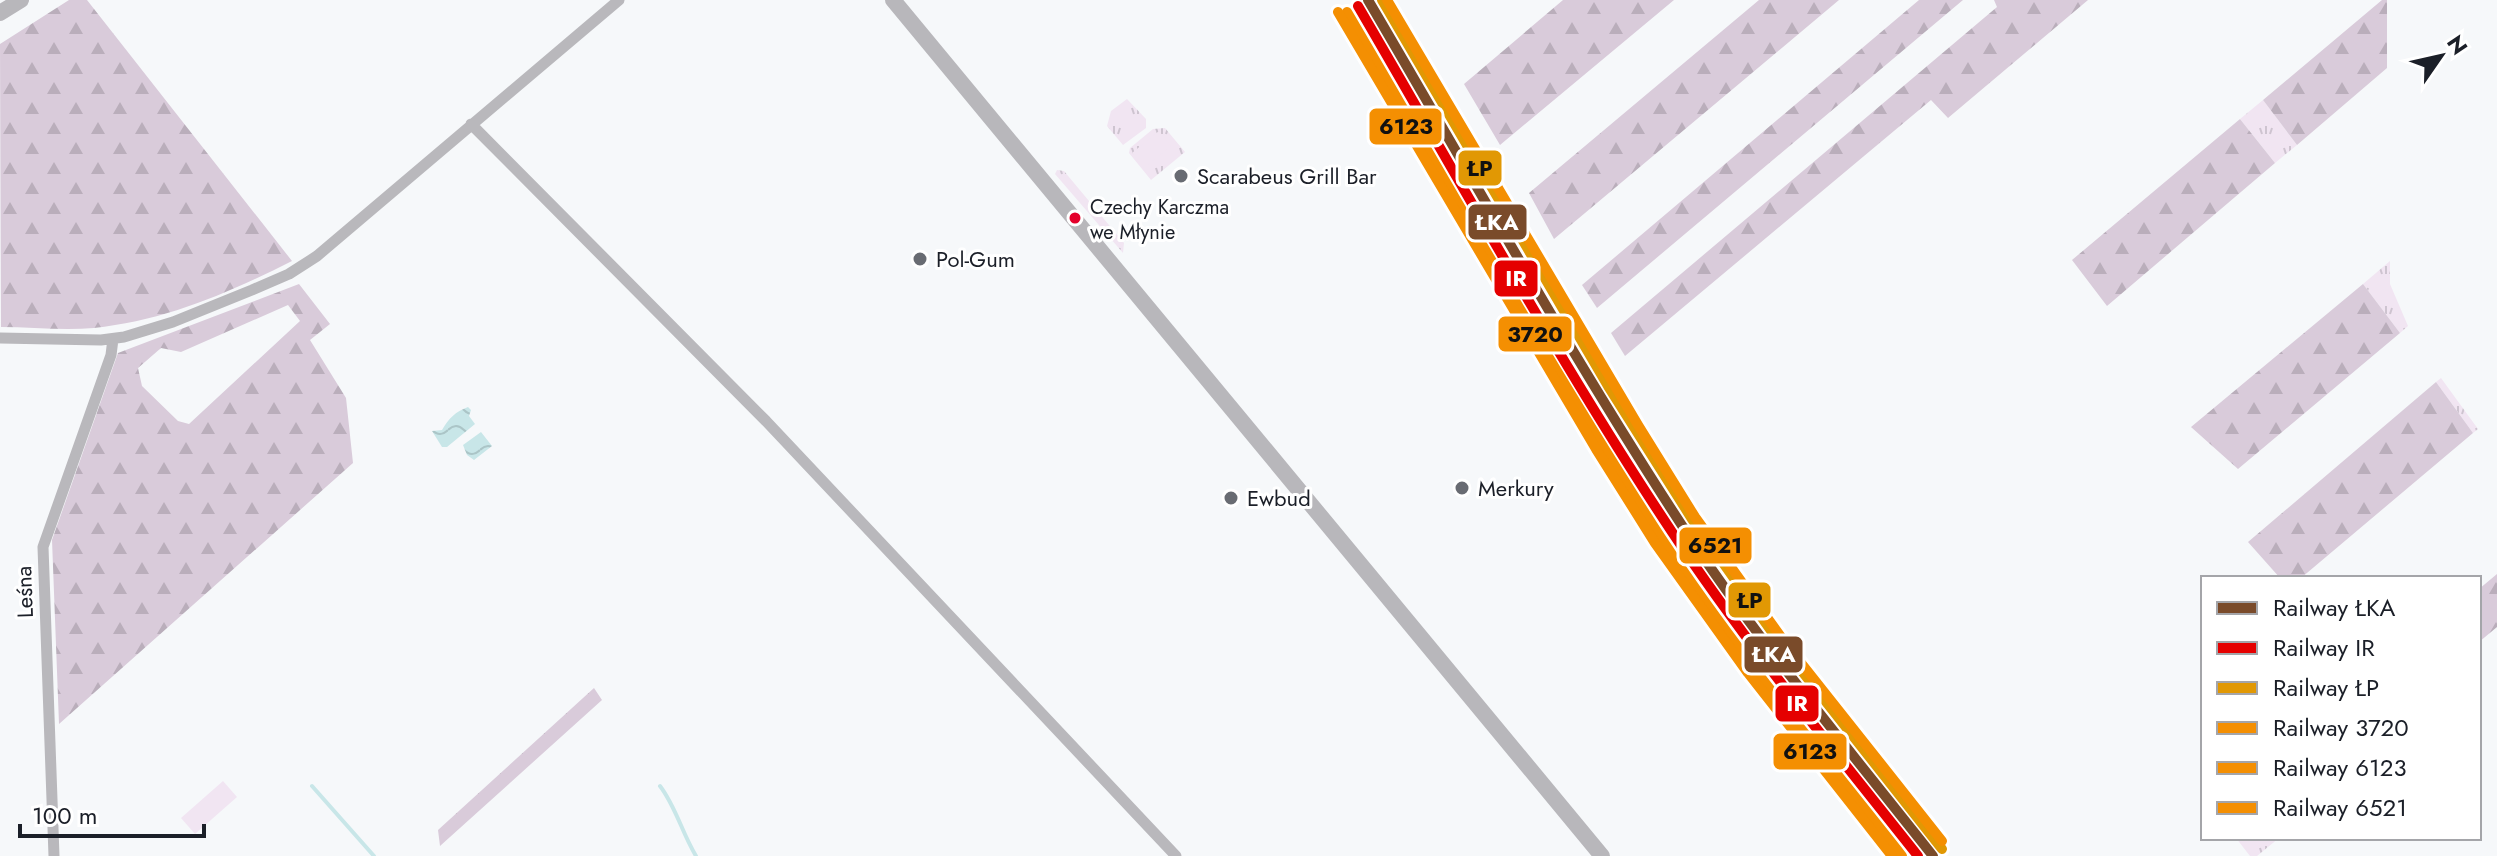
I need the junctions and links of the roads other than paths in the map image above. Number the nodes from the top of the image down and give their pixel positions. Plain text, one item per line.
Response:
1 (21, 0) edge
2 (619, 0) edge
3 (893, 0) edge
4 (0, 13) edge
5 (471, 124) junction
6 (0, 338) edge
7 (113, 339) junction
8 (54, 856) edge
9 (1176, 856) edge
10 (1602, 856) edge

1 - 4 main road
2 - 5 street
3 - 10 main road
5 - 7 street
5 - 9 street
6 - 7 street
7 - 8 street, Leśna

